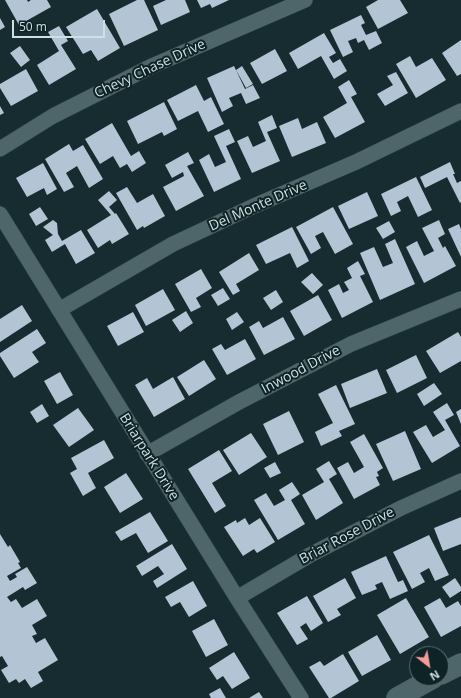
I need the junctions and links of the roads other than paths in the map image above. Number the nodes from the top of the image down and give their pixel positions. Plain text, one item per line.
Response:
1 (305, 0) edge
2 (461, 110) edge
3 (0, 149) edge
4 (0, 214) edge
5 (461, 299) edge
6 (59, 310) junction
7 (148, 454) junction
8 (461, 481) edge
9 (237, 598) junction
10 (461, 664) edge
11 (449, 670) edge
12 (419, 686) edge
13 (301, 698) edge
14 (397, 698) edge

1 - 3 street, Chevy Chase Drive
2 - 6 street, Del Monte Drive
4 - 6 street, Briarpark Drive
5 - 7 street, Inwood Drive
6 - 7 street, Briarpark Drive
7 - 9 street, Briarpark Drive
8 - 9 street, Briar Rose Drive
9 - 13 street, Briarpark Drive
10 - 11 main road
12 - 14 main road

